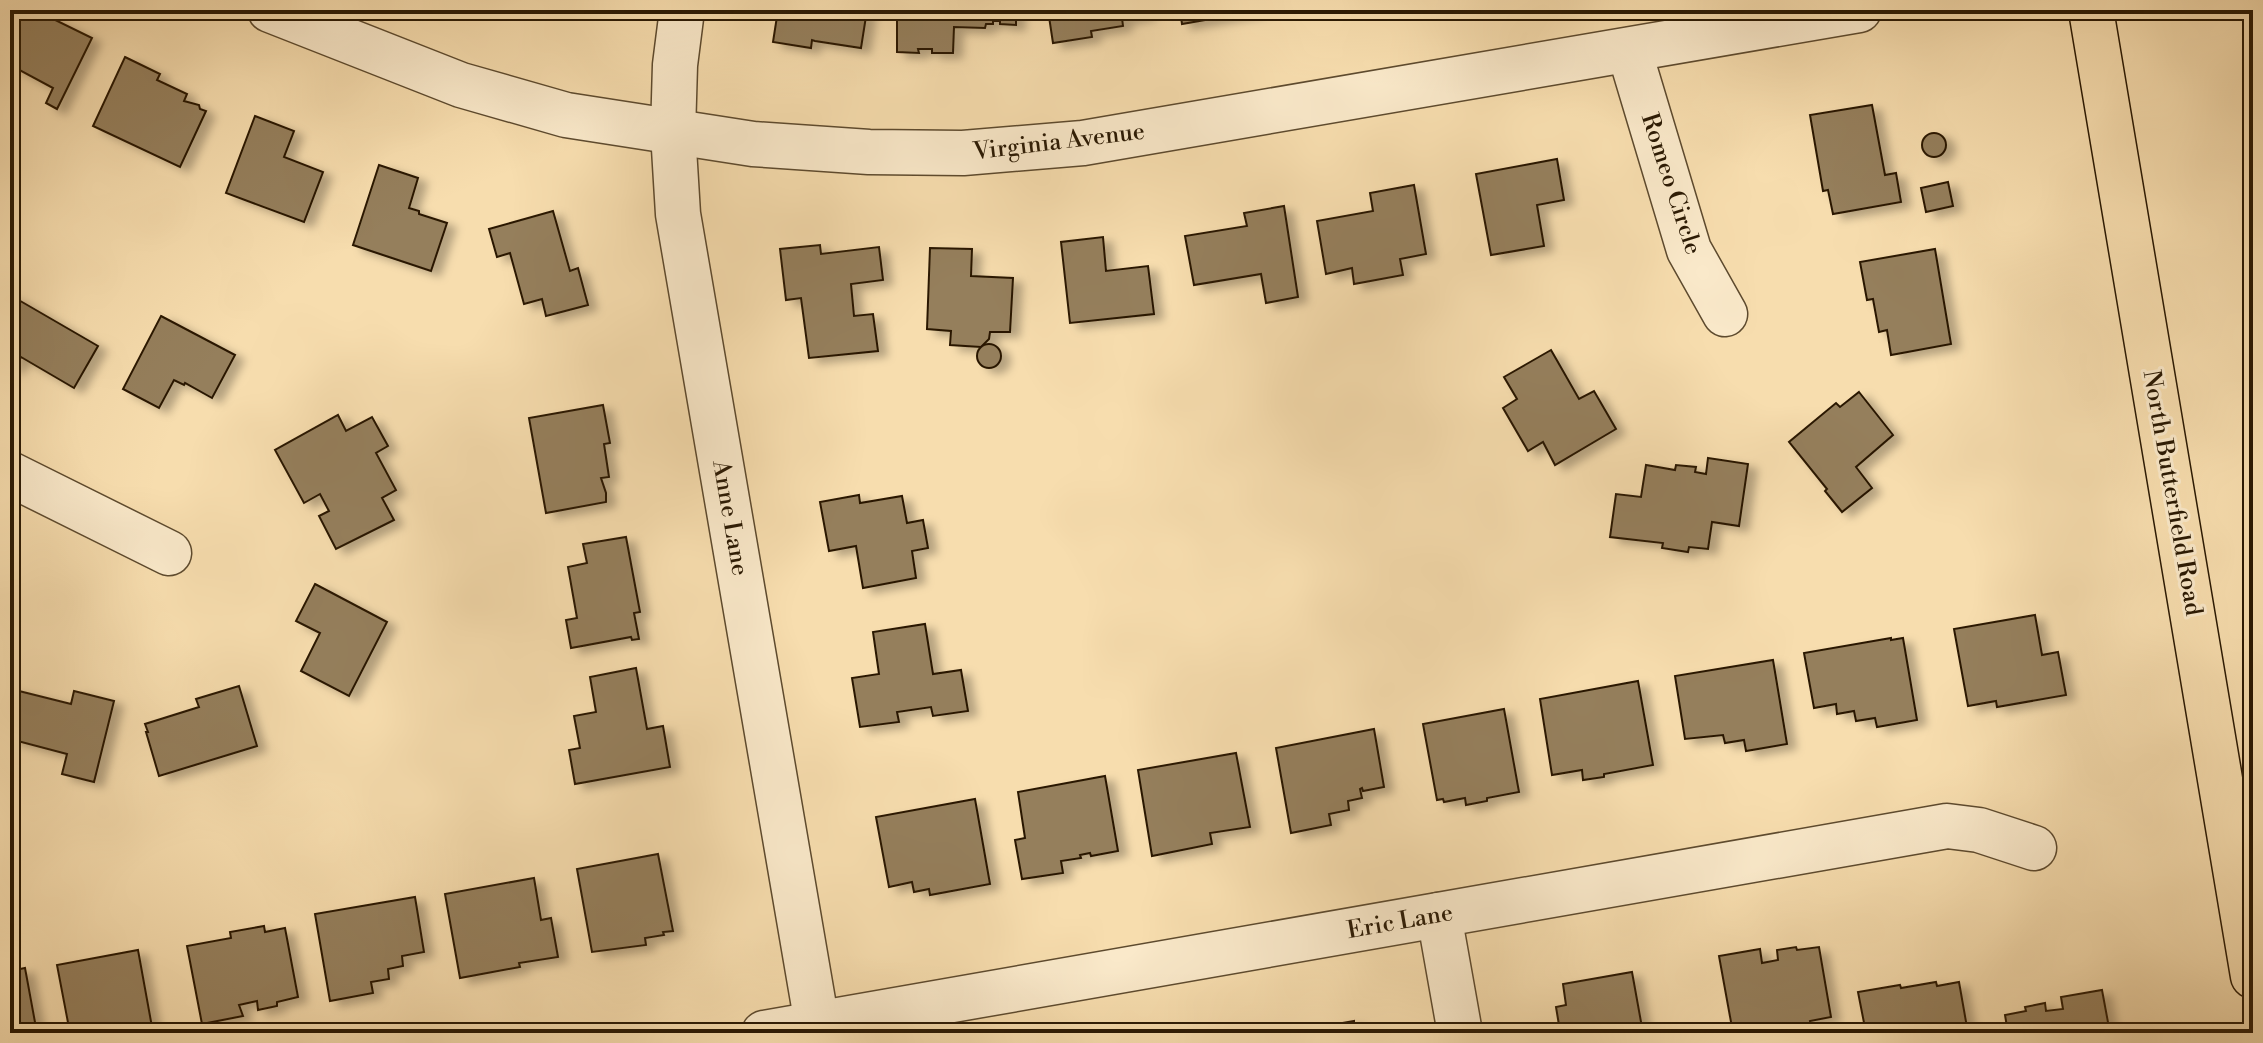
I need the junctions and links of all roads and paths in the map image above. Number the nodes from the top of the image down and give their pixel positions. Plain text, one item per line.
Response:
1 (270, 10) edge
2 (682, 10) edge
3 (1859, 10) edge
4 (2091, 10) edge
5 (1743, 20) edge
6 (1629, 50) junction
7 (673, 132) junction
8 (1725, 314) dead end
9 (10, 474) edge
10 (169, 553) dead end
11 (2034, 848) dead end
12 (1439, 915) junction
13 (2253, 976) edge
14 (817, 1024) junction
15 (764, 1033) edge
16 (1460, 1033) edge

1 - 7 street, Virginia Avenue
2 - 7 street, Anne Lane
3 - 5 street, Virginia Avenue
4 - 13 main road, North Butterfield Road
5 - 6 street, Virginia Avenue
6 - 7 street, Virginia Avenue
6 - 8 street, Romeo Circle
7 - 14 street, Anne Lane
9 - 10 street
11 - 12 street, Eric Lane
12 - 14 street, Eric Lane
12 - 16 street
14 - 15 street, Eric Lane

